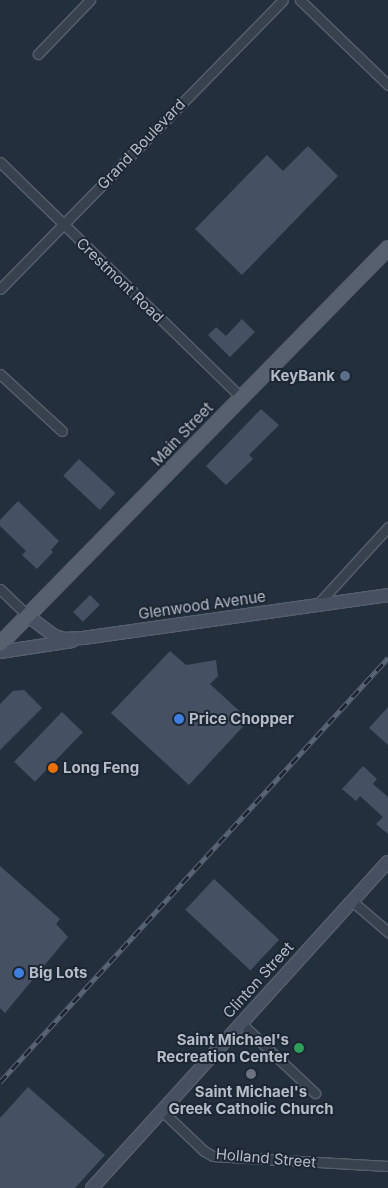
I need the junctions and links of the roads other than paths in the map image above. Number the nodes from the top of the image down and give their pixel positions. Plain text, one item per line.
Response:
1 (90, 0) edge
2 (282, 0) edge
3 (300, 0) edge
4 (38, 54) dead end
5 (388, 85) edge
6 (0, 162) edge
7 (63, 224) junction
8 (388, 248) edge
9 (0, 289) edge
10 (0, 374) edge
11 (241, 397) junction
12 (62, 430) dead end
13 (388, 527) edge
14 (0, 589) edge
15 (388, 595) edge
16 (318, 604) junction
17 (28, 616) junction
18 (83, 638) junction
19 (0, 644) edge
20 (0, 652) edge
21 (388, 862) edge
22 (352, 901) junction
23 (388, 932) edge
24 (241, 1023) junction
25 (315, 1093) dead end
26 (161, 1110) junction
27 (388, 1166) edge
28 (92, 1188) edge

1 - 4 street
2 - 7 street, Grand Boulevard
3 - 5 street
6 - 7 street, Crestmont Road
7 - 9 street, Grand Boulevard
7 - 11 street, Crestmont Road
8 - 11 main road, Main Street
10 - 12 street
11 - 17 main road, Main Street
13 - 16 street
14 - 17 street
15 - 16 street, Glenwood Avenue
16 - 18 street, Glenwood Avenue
17 - 18 street, Glenwood Avenue
17 - 19 main road, Main Street
18 - 20 street
21 - 22 street, Clinton Street
22 - 23 street
22 - 24 street, Clinton Street
24 - 25 street
24 - 26 street, Clinton Street
26 - 27 street, Holland Street
26 - 28 street, Clinton Street

